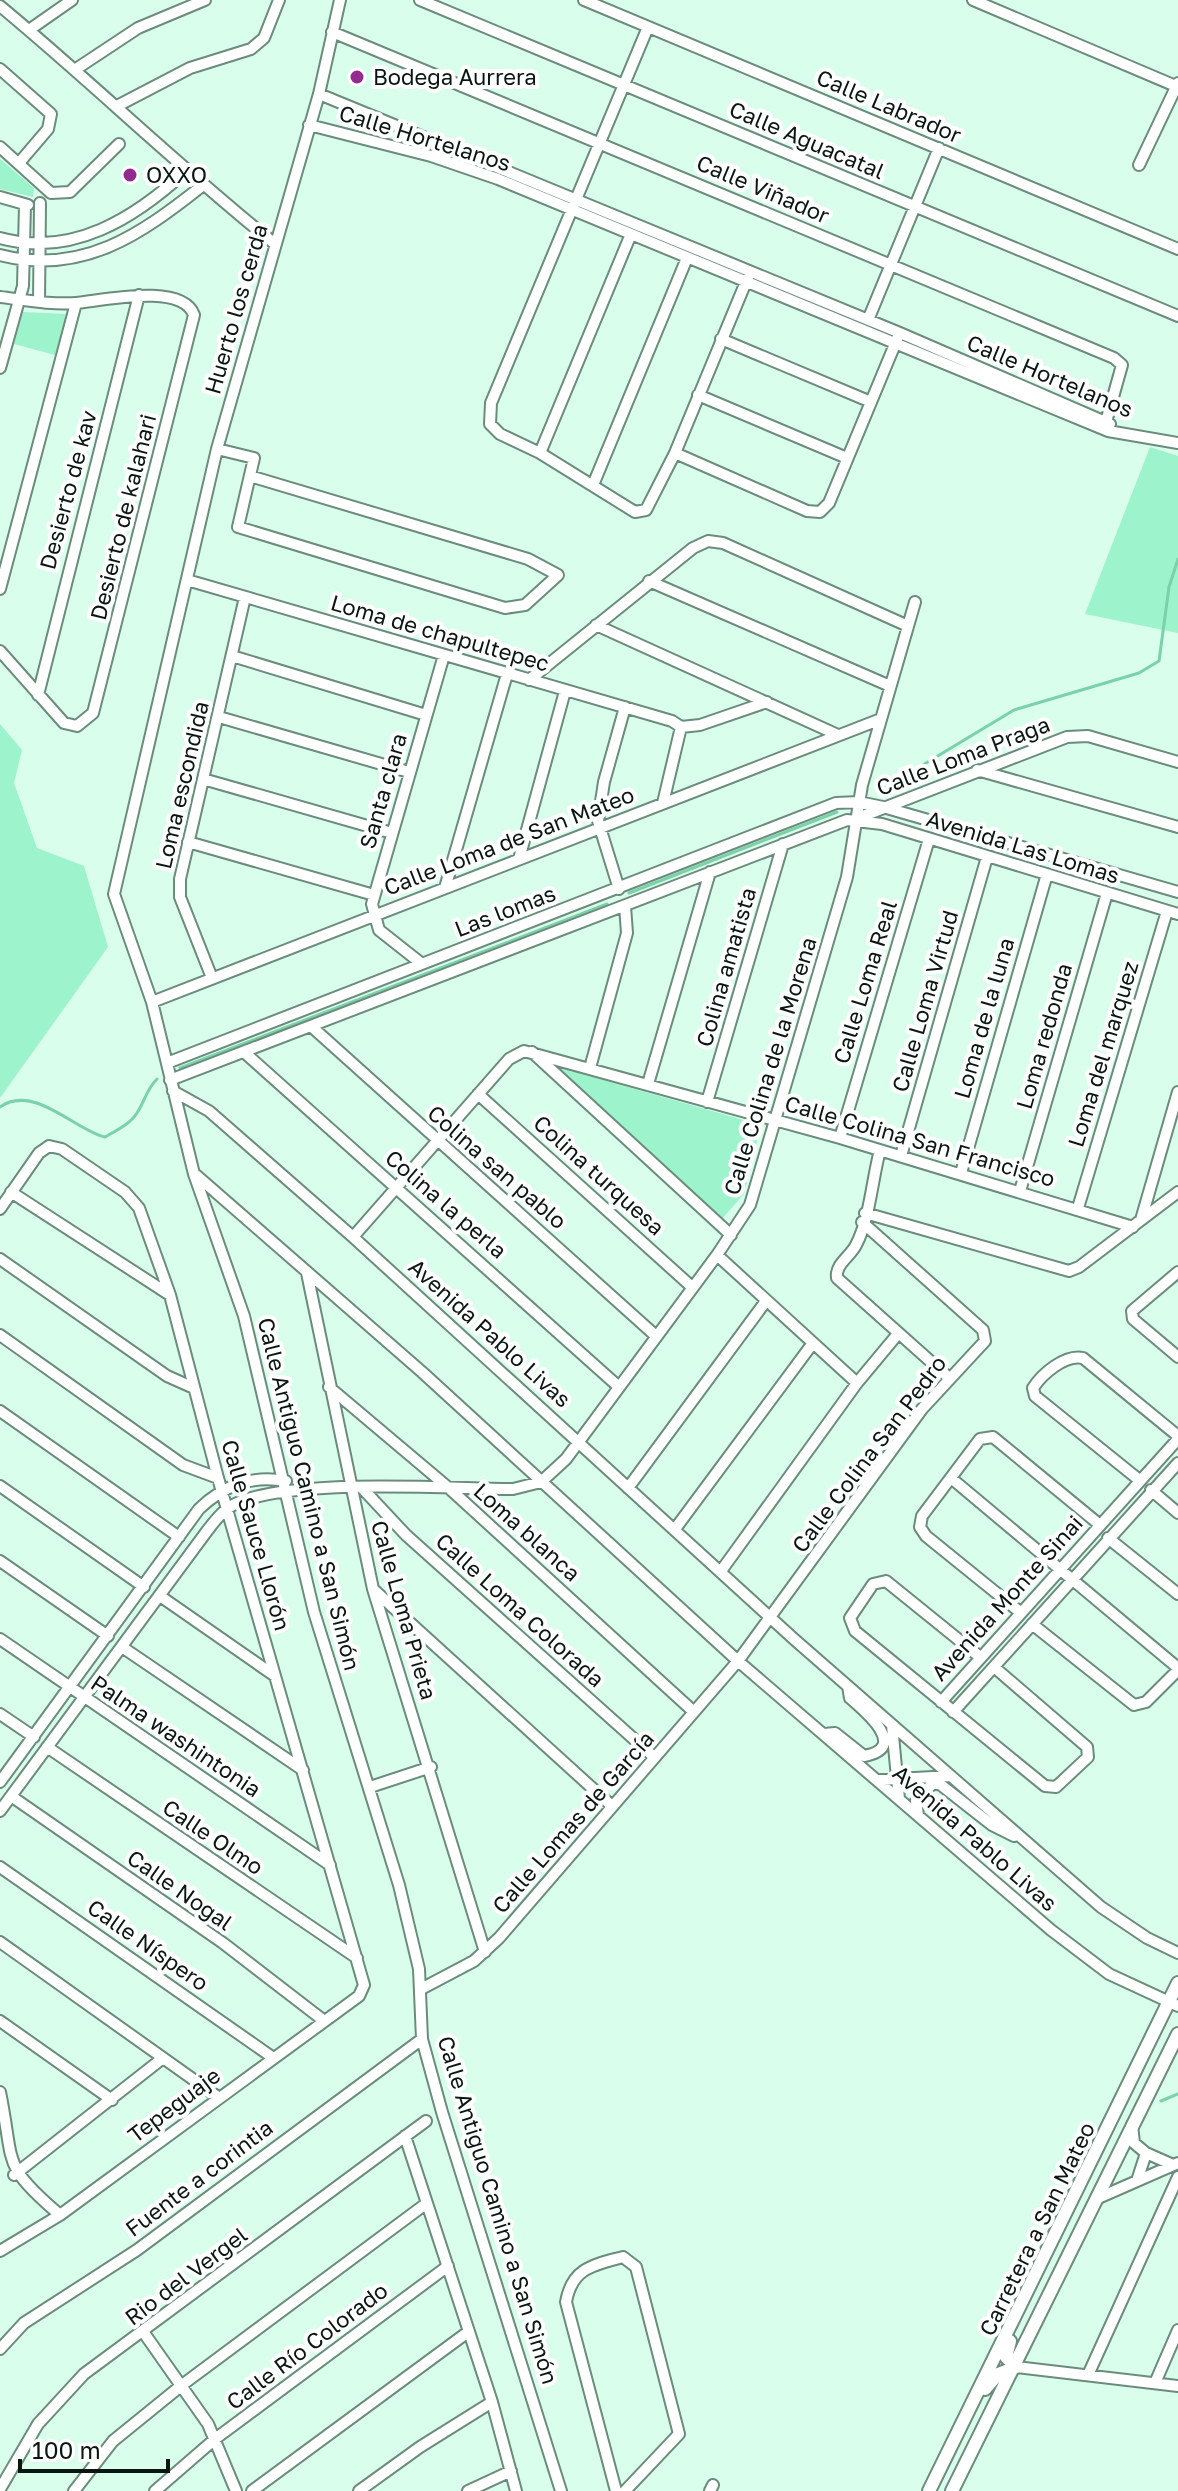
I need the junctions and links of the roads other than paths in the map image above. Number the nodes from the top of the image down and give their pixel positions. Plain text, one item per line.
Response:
1 (72, 0) edge
2 (205, 0) edge
3 (279, 0) edge
4 (340, 0) edge
5 (420, 0) edge
6 (584, 0) edge
7 (973, 0) edge
8 (0, 6) edge
9 (648, 27) junction
10 (29, 30) junction
11 (332, 32) junction
12 (0, 69) edge
13 (76, 69) junction
14 (624, 85) junction
15 (1177, 85) edge
16 (319, 94) junction
17 (117, 106) junction
18 (309, 125) junction
19 (600, 142) junction
20 (119, 144) dead end
21 (0, 147) edge
22 (939, 148) junction
23 (19, 163) junction
24 (1139, 165) dead end
25 (186, 171) junction
26 (202, 186) junction
27 (51, 193) junction
28 (0, 197) edge
29 (40, 203) junction
30 (25, 205) junction
31 (576, 205) junction
32 (914, 207) junction
33 (631, 234) junction
34 (0, 238) edge
35 (25, 242) junction
36 (40, 242) junction
37 (275, 244) junction
38 (1178, 249) edge
39 (0, 255) edge
40 (687, 258) junction
41 (25, 259) junction
42 (40, 260) junction
43 (890, 264) junction
44 (751, 271) junction
45 (745, 282) junction
46 (139, 295) junction
47 (0, 297) edge
48 (20, 299) junction
49 (39, 302) junction
50 (76, 303) junction
51 (1178, 316) edge
52 (868, 320) junction
53 (898, 338) junction
54 (721, 339) junction
55 (0, 368) edge
56 (698, 395) junction
57 (871, 402) junction
58 (1106, 422) junction
59 (1134, 433) junction
60 (1178, 443) edge
61 (217, 449) junction
62 (540, 453) junction
63 (675, 453) junction
64 (847, 458) junction
65 (250, 476) junction
66 (593, 485) junction
67 (203, 504) joint
68 (187, 580) junction
69 (649, 581) junction
70 (0, 589) edge
71 (245, 597) junction
72 (915, 602) dead end
73 (596, 625) junction
74 (908, 626) junction
75 (0, 651) edge
76 (444, 655) junction
77 (232, 656) junction
78 (507, 674) junction
79 (529, 680) junction
80 (890, 686) junction
81 (565, 691) junction
82 (38, 695) junction
83 (767, 702) junction
84 (625, 707) junction
85 (426, 715) junction
86 (219, 717) junction
87 (881, 719) junction
88 (681, 727) junction
89 (838, 735) junction
90 (1178, 762) edge
91 (977, 770) junction
92 (409, 772) junction
93 (203, 779) junction
94 (859, 802) junction
95 (663, 803) junction
96 (883, 807) junction
97 (856, 819) junction
98 (1178, 827) edge
99 (599, 829) junction
100 (392, 833) junction
101 (929, 839) junction
102 (188, 842) junction
103 (783, 844) junction
104 (987, 857) junction
105 (519, 859) junction
106 (710, 872) junction
107 (1047, 874) junction
108 (445, 888) junction
109 (619, 889) junction
110 (1178, 892) edge
111 (1107, 893) junction
112 (374, 895) junction
113 (625, 906) junction
114 (1172, 913) edge
115 (372, 916) junction
116 (422, 964) junction
117 (212, 978) junction
118 (152, 1002) junction
119 (312, 1027) junction
120 (531, 1051) junction
121 (245, 1053) junction
122 (167, 1063) junction
123 (590, 1068) junction
124 (648, 1084) junction
125 (172, 1086) junction
126 (1178, 1092) edge
127 (478, 1094) junction
128 (707, 1102) junction
129 (775, 1120) junction
130 (840, 1138) junction
131 (436, 1140) junction
132 (880, 1150) junction
133 (901, 1156) junction
134 (961, 1173) junction
135 (194, 1174) junction
136 (395, 1186) junction
137 (1020, 1191) junction
138 (11, 1192) junction
139 (1178, 1192) edge
140 (1078, 1208) junction
141 (0, 1209) edge
142 (864, 1218) junction
143 (1137, 1224) junction
144 (731, 1235) junction
145 (353, 1237) junction
146 (717, 1255) junction
147 (0, 1259) edge
148 (1178, 1272) edge
149 (307, 1273) junction
150 (692, 1287) junction
151 (170, 1295) junction
152 (766, 1301) junction
153 (0, 1335) edge
154 (897, 1335) junction
155 (656, 1336) junction
156 (813, 1343) junction
157 (1177, 1353) edge
158 (948, 1377) junction
159 (857, 1383) junction
160 (329, 1387) junction
161 (619, 1387) junction
162 (194, 1388) junction
163 (0, 1411) edge
164 (1178, 1437) edge
165 (580, 1441) junction
166 (1178, 1463) edge
167 (218, 1478) junction
168 (951, 1478) junction
169 (1138, 1479) junction
170 (541, 1482) junction
171 (284, 1485) junction
172 (0, 1486) edge
173 (628, 1488) junction
174 (350, 1489) junction
175 (363, 1489) junction
176 (450, 1489) junction
177 (222, 1490) junction
178 (1151, 1490) junction
179 (228, 1508) junction
180 (1178, 1513) edge
181 (1100, 1525) junction
182 (675, 1529) junction
183 (179, 1537) junction
184 (1108, 1538) junction
185 (0, 1561) edge
186 (1060, 1569) junction
187 (721, 1571) junction
188 (1073, 1579) junction
189 (144, 1587) junction
190 (373, 1589) junction
191 (1178, 1594) edge
192 (160, 1596) junction
193 (1020, 1612) junction
194 (770, 1618) junction
195 (1032, 1624) junction
196 (108, 1636) junction
197 (0, 1639) edge
198 (122, 1647) junction
199 (980, 1657) junction
200 (738, 1661) junction
201 (994, 1667) junction
202 (1178, 1669) edge
203 (275, 1676) junction
204 (848, 1686) junction
205 (70, 1688) junction
206 (84, 1698) junction
207 (941, 1702) junction
208 (694, 1712) junction
209 (953, 1712) junction
210 (0, 1714) edge
211 (892, 1725) junction
212 (824, 1734) junction
213 (34, 1737) junction
214 (47, 1747) junction
215 (654, 1757) junction
216 (431, 1767) junction
217 (303, 1770) junction
218 (951, 1776) junction
219 (898, 1777) junction
220 (878, 1780) junction
221 (0, 1782) edge
222 (370, 1787) junction
223 (11, 1796) junction
224 (899, 1799) junction
225 (612, 1806) junction
226 (0, 1811) edge
227 (918, 1815) junction
228 (1030, 1845) junction
229 (330, 1865) junction
230 (0, 1867) edge
231 (0, 1942) edge
232 (485, 1952) junction
233 (1178, 1953) edge
234 (357, 1958) junction
235 (1178, 1983) edge
236 (364, 1985) joint
237 (421, 1989) junction
238 (1173, 2005) edge
239 (323, 2020) junction
240 (0, 2021) edge
241 (1178, 2034) edge
242 (422, 2039) junction
243 (272, 2057) junction
244 (163, 2058) junction
245 (0, 2092) edge
246 (218, 2097) junction
247 (112, 2100) junction
248 (426, 2121) dead end
249 (1133, 2123) junction
250 (405, 2136) junction
251 (1146, 2153) junction
252 (1175, 2164) edge
253 (14, 2175) junction
254 (1178, 2177) edge
255 (1137, 2181) junction
256 (1095, 2200) junction
257 (427, 2203) junction
258 (60, 2215) junction
259 (0, 2251) edge
260 (448, 2266) junction
261 (1019, 2311) junction
262 (1178, 2330) edge
263 (468, 2332) junction
264 (144, 2333) junction
265 (0, 2349) edge
266 (1016, 2367) junction
267 (1088, 2375) junction
268 (1155, 2383) junction
269 (182, 2385) junction
270 (1178, 2386) edge
271 (492, 2402) junction
272 (957, 2434) junction
273 (215, 2439) junction
274 (511, 2471) junction
275 (0, 2489) edge
276 (74, 2491) edge
277 (155, 2491) edge
278 (236, 2491) edge
279 (252, 2491) edge
280 (359, 2491) edge
281 (468, 2491) edge
282 (516, 2491) edge
283 (561, 2491) edge
284 (616, 2491) edge
285 (625, 2491) edge
286 (929, 2491) edge
287 (952, 2491) edge

1 - 10 street
2 - 13 street
3 - 17 street
4 - 11 street, Huerto los cerda
5 - 14 street, Calle Aguacatal
6 - 9 street, Calle Labrador
7 - 15 street
8 - 10 street
9 - 14 street
9 - 22 street, Calle Labrador
10 - 13 street
11 - 16 street, Huerto los cerda
11 - 19 street, Calle Viñador
12 - 23 street
13 - 17 street
14 - 19 street
14 - 32 street, Calle Aguacatal
15 - 24 street
16 - 18 street, Huerto los cerda
16 - 31 street, Calle Hortelanos
17 - 25 street
18 - 31 street, Calle Hortelanos
18 - 37 street, Huerto los cerda
19 - 31 street
19 - 43 street, Calle Viñador
20 - 27 street
21 - 23 street
22 - 32 street
22 - 38 street, Calle Labrador
23 - 27 street
25 - 26 street
25 - 36 street
26 - 37 street
26 - 42 street
27 - 29 street
28 - 30 street
29 - 30 street
29 - 36 street
30 - 35 street
31 - 33 street, Calle Hortelanos
31 - 44 street, Calle Hortelanos
31 - 62 street
32 - 43 street
32 - 51 street, Calle Aguacatal
33 - 40 street, Calle Hortelanos
33 - 62 street
34 - 35 street
35 - 36 street
35 - 41 street
36 - 42 street
37 - 61 street, Huerto los cerda
39 - 41 street
40 - 45 street, Calle Hortelanos
40 - 66 street
41 - 42 street
41 - 48 street
42 - 49 street
43 - 52 street
43 - 58 street, Calle Viñador
44 - 45 street
44 - 52 street, Calle Hortelanos
45 - 53 street, Calle Hortelanos
45 - 54 street
46 - 50 street
46 - 82 street, Desierto de kav
46 - 82 street, Desierto de kalahari
47 - 48 street
48 - 49 street
48 - 55 street
49 - 50 street
50 - 70 street
52 - 53 street, Calle Hortelanos
53 - 57 street
53 - 58 street, Calle Hortelanos
53 - 59 street, Calle Hortelanos
54 - 56 street
54 - 57 street
56 - 63 street
56 - 64 street
57 - 64 street
58 - 59 street, Calle Hortelanos
59 - 60 street
61 - 65 street
61 - 67 street, Huerto los cerda
62 - 66 street
63 - 64 street
63 - 66 street
65 - 65 street
67 - 68 street, Calle Antiguo Camino a San Simón
68 - 71 street, Loma de chapultepec
68 - 118 street, Calle Antiguo Camino a San Simón
69 - 73 street
69 - 74 street
69 - 80 street
71 - 76 street, Loma de chapultepec
71 - 77 street, Loma escondida
72 - 74 street, Calle Colina de la Morena
73 - 79 street
73 - 83 street
74 - 80 street, Calle Colina de la Morena
75 - 82 street
76 - 78 street, Loma de chapultepec
76 - 85 street, Santa clara
77 - 85 street
77 - 86 street, Loma escondida
78 - 79 street, Loma de chapultepec
78 - 108 street
79 - 81 street, Loma de chapultepec
80 - 87 street, Calle Colina de la Morena
81 - 84 street, Loma de chapultepec
81 - 105 street
83 - 88 street
83 - 89 street
84 - 88 street, Loma de chapultepec
84 - 99 street
85 - 92 street, Santa clara
86 - 92 street
86 - 93 street, Loma escondida
87 - 89 street, Calle Loma de San Mateo
87 - 94 street, Calle Colina de la Morena
88 - 95 street
89 - 95 street, Calle Loma de San Mateo
90 - 91 street, Calle Loma Praga
91 - 96 street, Calle Loma Praga
91 - 98 street
92 - 100 street, Santa clara
93 - 100 street
93 - 102 street, Loma escondida
94 - 96 street, Avenida Las Lomas
94 - 97 street, Calle Colina de la Morena
94 - 109 street, Las lomas
95 - 99 street, Calle Loma de San Mateo
96 - 97 street, Calle Loma Praga
96 - 110 street, Avenida Las Lomas
97 - 101 street, Avenida Las Lomas
97 - 103 street, Las lomas
97 - 129 street, Calle Colina de la Morena
99 - 105 street, Calle Loma de San Mateo
99 - 109 street
100 - 112 street, Santa clara
101 - 104 street, Avenida Las Lomas
101 - 130 street, Calle Loma Real
102 - 112 street
102 - 117 street, Loma escondida
103 - 106 street, Las lomas
103 - 128 street, Colina amatista
104 - 107 street, Avenida Las Lomas
104 - 133 street, Calle Loma Virtud
105 - 108 street, Calle Loma de San Mateo
106 - 113 street, Las lomas
106 - 124 street
107 - 111 street, Avenida Las Lomas
107 - 134 street, Loma de la luna
108 - 115 street, Calle Loma de San Mateo
109 - 116 street, Las lomas
111 - 114 street, Avenida Las Lomas
111 - 137 street, Loma redonda
112 - 115 street, Santa clara
113 - 119 street, Las lomas
113 - 123 street
114 - 140 street, Loma del marquez
115 - 116 street
115 - 117 street, Calle Loma de San Mateo
116 - 122 street, Las lomas
117 - 118 street, Calle Loma de San Mateo
118 - 122 street, Calle Antiguo Camino a San Simón
119 - 121 street, Las lomas
119 - 131 street, Colina san pablo
120 - 123 street, Calle Colina San Francisco
120 - 127 street
120 - 144 street
121 - 125 street, Las lomas
121 - 136 street, Colina la perla
122 - 125 street, Calle Antiguo Camino a San Simón
123 - 124 street, Calle Colina San Francisco
124 - 128 street, Calle Colina San Francisco
125 - 135 street, Calle Antiguo Camino a San Simón
125 - 145 street, Avenida Pablo Livas
126 - 143 street
127 - 131 street
127 - 150 street, Colina turquesa
128 - 129 street, Calle Colina San Francisco
129 - 130 street, Calle Colina San Francisco
129 - 144 street, Calle Colina de la Morena
130 - 132 street, Calle Colina San Francisco
131 - 136 street
131 - 155 street, Colina san pablo
132 - 133 street, Calle Colina San Francisco
132 - 142 street
133 - 134 street, Calle Colina San Francisco
134 - 137 street, Calle Colina San Francisco
135 - 149 street
135 - 171 street, Calle Antiguo Camino a San Simón
136 - 145 street
136 - 161 street, Colina la perla
137 - 140 street, Calle Colina San Francisco
138 - 141 street
138 - 151 street
138 - 151 street, Calle Sauce Llorón
139 - 143 street
140 - 143 street, Calle Colina San Francisco
142 - 143 street
142 - 154 street
142 - 158 street, Calle Colina San Pedro
144 - 146 street, Calle Colina de la Morena
145 - 165 street, Avenida Pablo Livas
146 - 150 street, Calle Colina de la Morena
146 - 152 street
147 - 162 street
148 - 157 street
149 - 160 street, Calle Loma Prieta
149 - 170 street
150 - 155 street, Calle Colina de la Morena
151 - 162 street, Calle Sauce Llorón
152 - 156 street
152 - 173 street
153 - 167 street
154 - 158 street
154 - 159 street
155 - 161 street, Calle Colina de la Morena
156 - 159 street
156 - 182 street
158 - 194 street, Calle Colina San Pedro
159 - 187 street
160 - 174 street, Calle Loma Prieta
160 - 176 street, Loma blanca
161 - 165 street, Calle Colina de la Morena
162 - 167 street, Calle Sauce Llorón
163 - 183 street
164 - 169 street, Avenida Monte Sinai
164 - 169 street
165 - 170 street, Calle Colina de la Morena
165 - 173 street, Avenida Pablo Livas
166 - 178 street, Avenida Monte Sinai
167 - 177 street, Calle Sauce Llorón
168 - 181 street
168 - 186 street
168 - 193 street
169 - 181 street, Avenida Monte Sinai
170 - 176 street
170 - 200 street
171 - 174 street
171 - 177 street
171 - 179 street
171 - 222 street, Calle Antiguo Camino a San Simón
172 - 189 street
173 - 182 street, Avenida Pablo Livas
174 - 175 street
174 - 190 street, Calle Loma Prieta
175 - 176 street
175 - 215 street, Calle Loma Colorada
176 - 208 street, Loma blanca
177 - 179 street, Calle Sauce Llorón
177 - 183 street
178 - 180 street
178 - 184 street, Avenida Monte Sinai
179 - 192 street
179 - 203 street, Calle Sauce Llorón
181 - 186 street, Avenida Monte Sinai
182 - 187 street, Avenida Pablo Livas
183 - 189 street
184 - 188 street, Avenida Monte Sinai
184 - 191 street
185 - 196 street
186 - 188 street
186 - 193 street, Avenida Monte Sinai
187 - 194 street, Avenida Pablo Livas
188 - 195 street, Avenida Monte Sinai
188 - 202 street
189 - 196 street
190 - 216 street, Calle Loma Prieta
190 - 225 street
192 - 198 street
192 - 203 street
193 - 199 street, Avenida Monte Sinai
194 - 200 street, Calle Colina San Pedro
194 - 204 street, Avenida Pablo Livas
195 - 201 street, Avenida Monte Sinai
195 - 202 street
196 - 205 street
197 - 205 street, Palma washintonia
198 - 206 street
198 - 217 street
199 - 207 street, Avenida Monte Sinai
199 - 207 street
200 - 208 street, Calle Lomas de García
200 - 212 street, Avenida Pablo Livas
201 - 209 street, Avenida Monte Sinai
201 - 209 street
203 - 217 street, Calle Sauce Llorón
204 - 211 street, Avenida Pablo Livas
204 - 212 street
205 - 206 street, Palma washintonia
205 - 213 street
206 - 214 street
206 - 229 street, Palma washintonia
207 - 209 street, Avenida Monte Sinai
208 - 215 street, Calle Lomas de García
210 - 213 street
211 - 218 street, Avenida Pablo Livas
211 - 219 street
212 - 220 street, Avenida Pablo Livas
213 - 221 street
214 - 223 street
214 - 234 street, Calle Olmo
215 - 225 street, Calle Lomas de García
216 - 222 street
216 - 232 street, Calle Loma Prieta
217 - 229 street, Calle Sauce Llorón
218 - 219 street
218 - 228 street, Avenida Pablo Livas
219 - 220 street
219 - 224 street
220 - 224 street, Avenida Pablo Livas
222 - 237 street, Calle Antiguo Camino a San Simón
223 - 226 street
223 - 239 street, Calle Nogal
224 - 227 street, Avenida Pablo Livas
225 - 232 street, Calle Lomas de García
227 - 228 street
227 - 238 street, Avenida Pablo Livas
228 - 233 street, Avenida Pablo Livas
229 - 234 street, Calle Sauce Llorón
230 - 243 street, Calle Níspero
231 - 244 street
232 - 237 street, Calle Lomas de García
234 - 236 street, Calle Sauce Llorón
235 - 238 main road, Carretera a San Mateo
236 - 239 street, Tepeguaje
237 - 242 street, Calle Antiguo Camino a San Simón
238 - 261 main road, Carretera a San Mateo
239 - 243 street, Tepeguaje
240 - 247 street
241 - 249 main road, Carretera a San Mateo
242 - 265 street, Fuente a corintia
242 - 283 street, Calle Antiguo Camino a San Simón
243 - 246 street, Tepeguaje
244 - 246 street
244 - 247 street
245 - 253 street
246 - 258 street, Tepeguaje
247 - 253 street
248 - 250 street, Rio del Vergel
249 - 251 street
249 - 256 main road, Carretera a San Mateo
250 - 257 street
250 - 264 street, Rio del Vergel
251 - 252 street
251 - 255 street
252 - 255 street
253 - 258 street
254 - 267 street
255 - 256 street
256 - 266 main road, Carretera a San Mateo
257 - 260 street
257 - 269 street
258 - 259 street, Tepeguaje
260 - 263 street
260 - 273 street, Calle Río Colorado
261 - 266 main road
261 - 272 main road, Carretera a San Mateo
262 - 268 street
263 - 271 street
263 - 279 street
264 - 269 street
264 - 275 street, Rio del Vergel
266 - 267 street
266 - 272 main road
266 - 287 main road, Carretera a San Mateo
267 - 268 street
268 - 270 street
269 - 273 street
269 - 276 street
271 - 274 street
271 - 280 street
272 - 286 main road, Carretera a San Mateo
273 - 277 street, Calle Río Colorado
273 - 278 street
274 - 281 street
274 - 282 street
284 - 285 street

